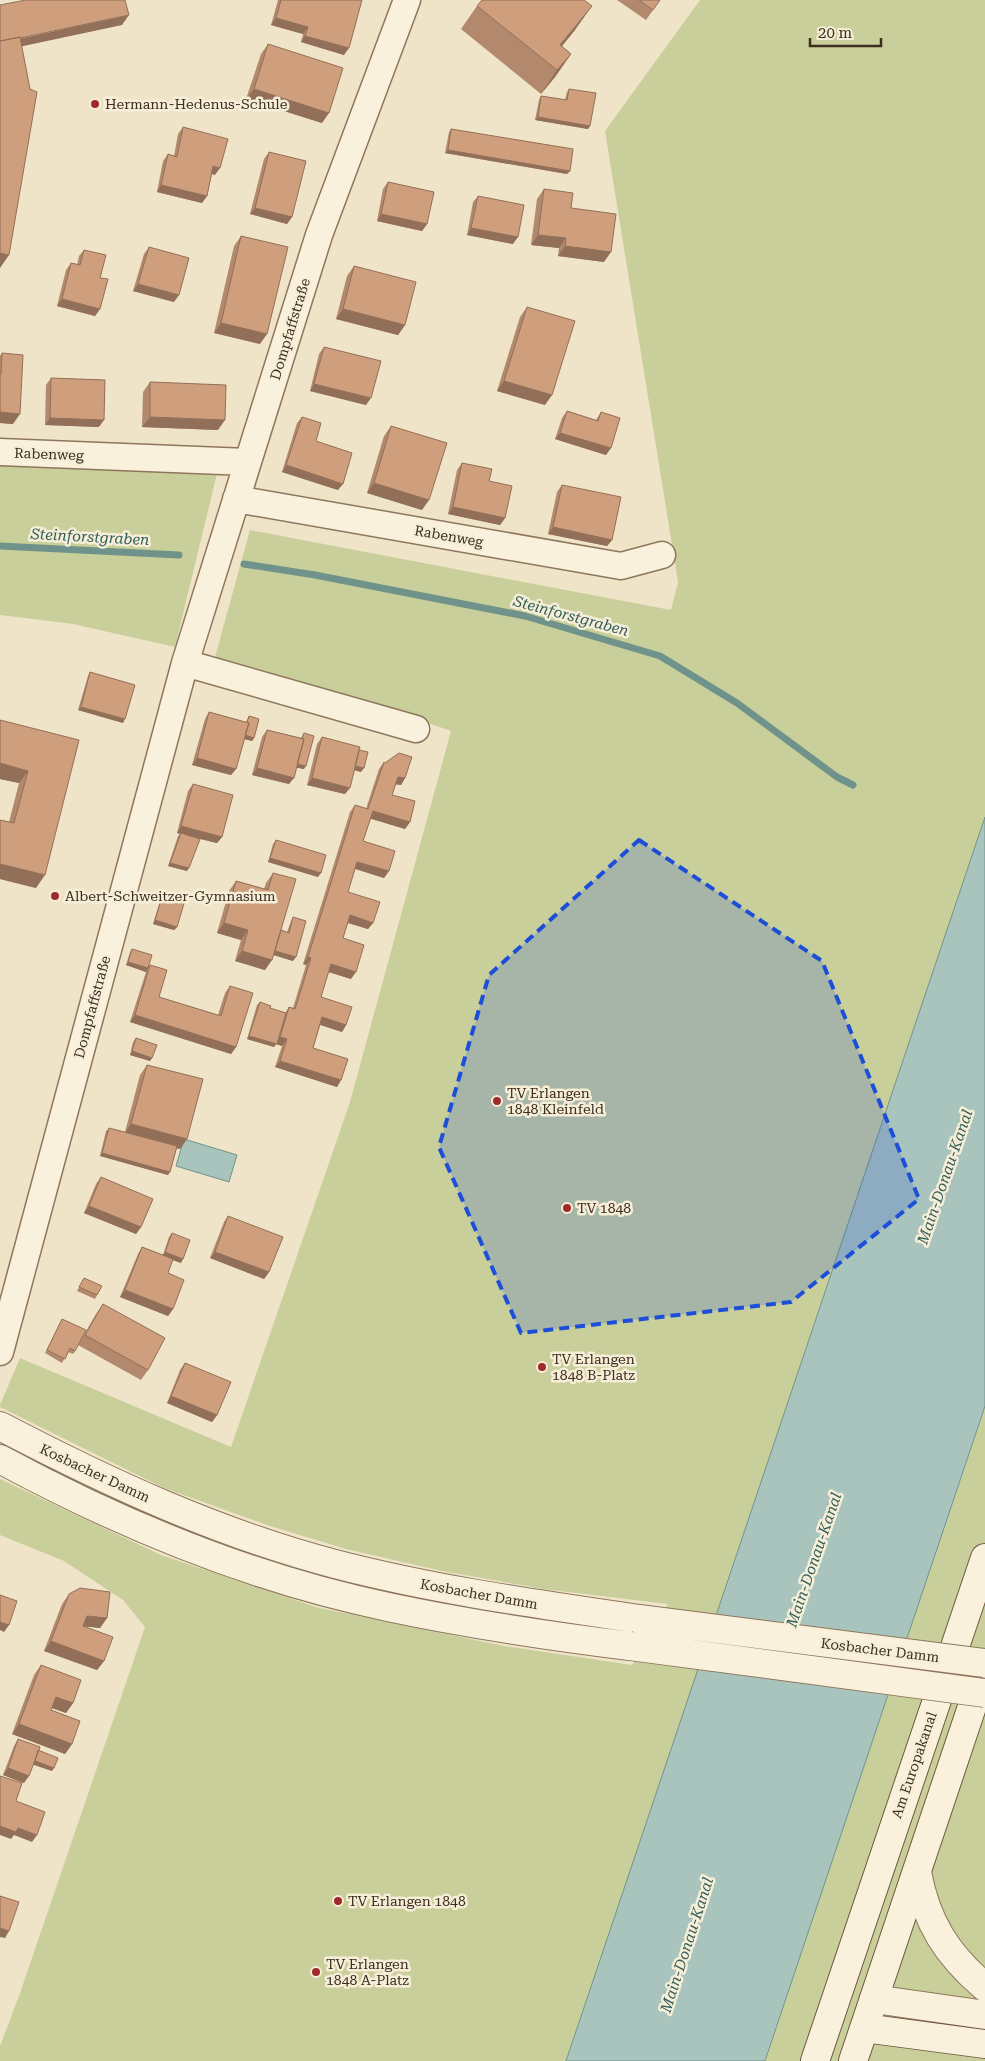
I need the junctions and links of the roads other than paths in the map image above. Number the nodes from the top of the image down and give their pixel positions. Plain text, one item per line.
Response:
1 (407, 0) edge
2 (0, 452) edge
3 (247, 462) junction
4 (236, 499) junction
5 (662, 555) dead end
6 (185, 663) junction
7 (416, 729) dead end
8 (0, 1352) edge
9 (0, 1426) edge
10 (0, 1459) edge
11 (985, 1558) edge
12 (985, 1663) edge
13 (985, 1668) edge
14 (985, 1693) edge
15 (917, 1872) junction
16 (845, 1974) junction
17 (985, 1987) edge
18 (864, 2011) junction
19 (985, 2015) edge
20 (829, 2020) junction
21 (985, 2044) edge
22 (814, 2061) edge
23 (853, 2061) edge

1 - 3 street, Dompfaffstraße
2 - 3 street, Rabenweg
3 - 4 street, Dompfaffstraße
4 - 5 street, Rabenweg
4 - 6 street, Dompfaffstraße
6 - 7 street
6 - 8 street, Dompfaffstraße
9 - 12 street, Kosbacher Damm, bridge
10 - 14 street, Kosbacher Damm, bridge
11 - 16 street, Am Europakanal
13 - 15 street
15 - 17 street
15 - 18 street
16 - 18 street
16 - 20 street, Am Europakanal
18 - 19 street
18 - 20 street
18 - 21 street
18 - 23 street
20 - 22 street, Am Europakanal

